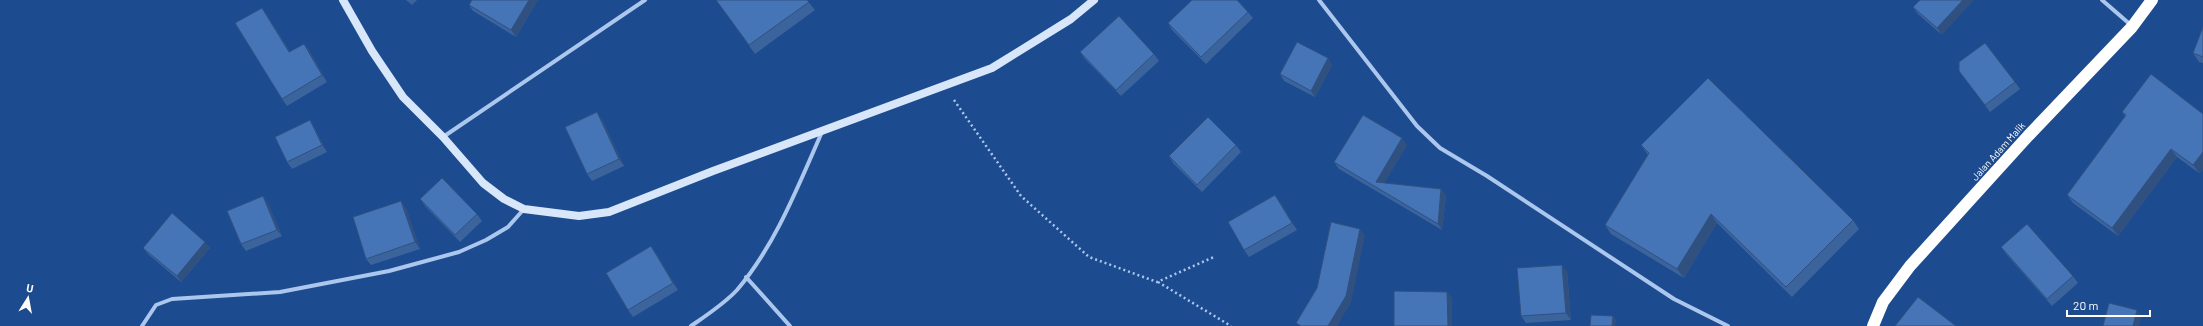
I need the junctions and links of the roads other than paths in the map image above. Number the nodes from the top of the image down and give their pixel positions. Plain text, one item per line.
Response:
1 (343, 0) edge
2 (645, 0) edge
3 (1094, 0) edge
4 (1319, 0) edge
5 (2102, 0) edge
6 (2152, 0) edge
7 (2132, 26) junction
8 (822, 132) junction
9 (443, 137) junction
10 (524, 209) junction
11 (746, 277) junction
12 (142, 326) edge
13 (692, 326) edge
14 (790, 326) edge
15 (1728, 326) edge
16 (1873, 326) edge

1 - 9 main road
2 - 9 street
3 - 8 main road
4 - 15 street
5 - 7 street
6 - 7 highway, Jalan Adam Malik
7 - 16 highway, Jalan Adam Malik
8 - 10 main road
8 - 11 street
9 - 10 main road
10 - 12 street
11 - 13 street
11 - 14 street

